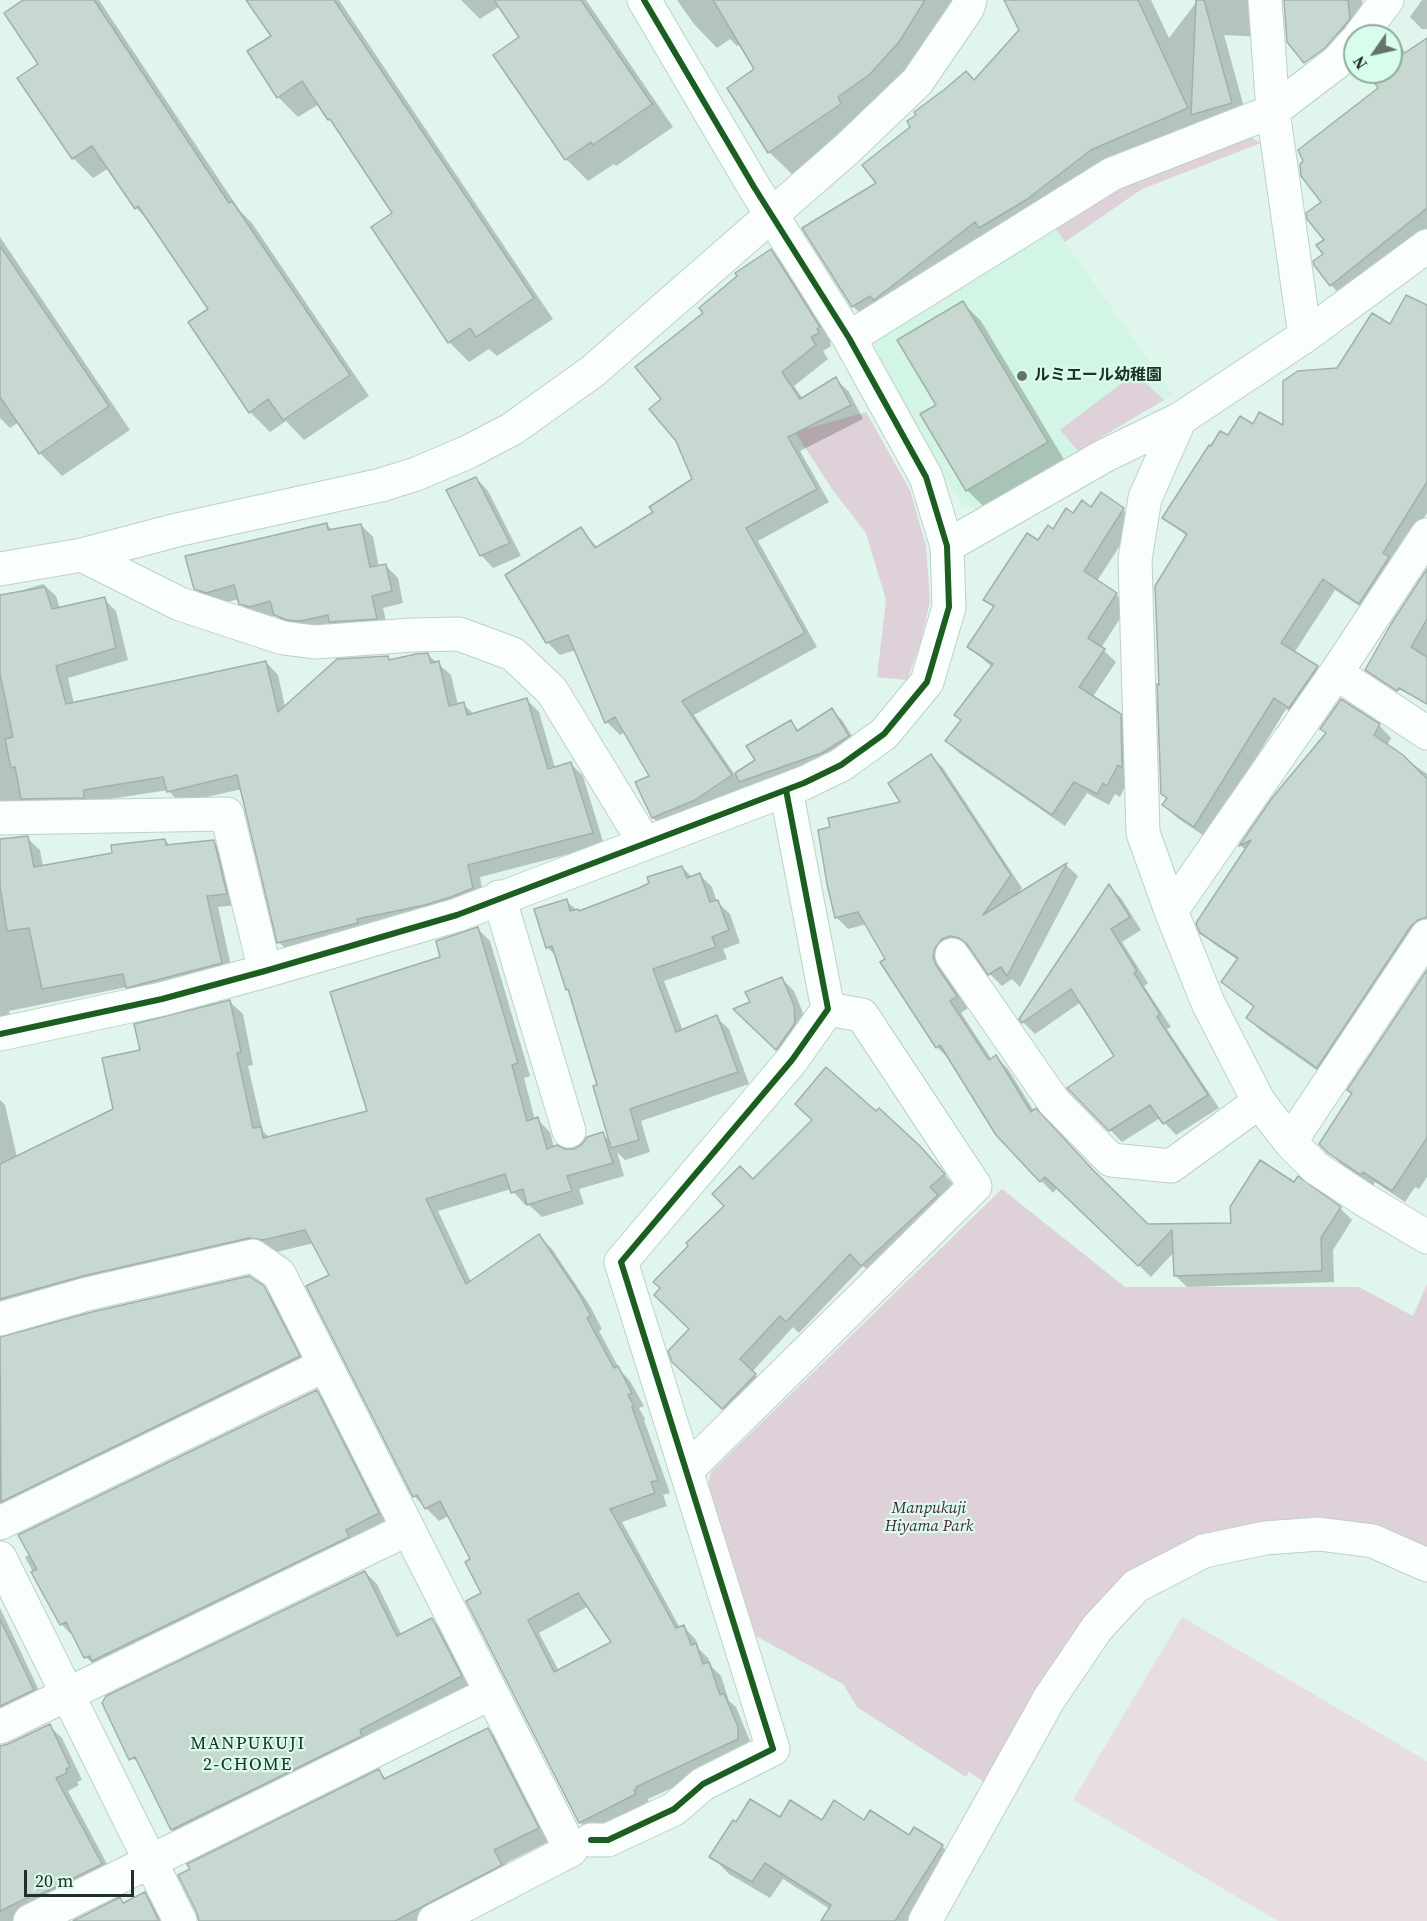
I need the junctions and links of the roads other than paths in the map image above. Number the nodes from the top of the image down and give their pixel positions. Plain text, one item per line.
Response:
1 (644, 0) edge
2 (970, 0) edge
3 (1265, 0) edge
4 (1387, 0) edge
5 (1370, 24) edge
6 (1343, 55) edge
7 (1273, 111) junction
8 (771, 215) junction
9 (1427, 246) edge
10 (1305, 336) junction
11 (849, 338) junction
12 (1180, 419) junction
13 (1427, 535) edge
14 (947, 546) junction
15 (82, 555) junction
16 (0, 569) edge
17 (1336, 673) junction
18 (1427, 733) edge
19 (786, 790) junction
20 (0, 818) edge
21 (644, 842) junction
22 (499, 897) junction
23 (1171, 911) junction
24 (1427, 936) edge
25 (952, 955) dead end
26 (265, 971) junction
27 (828, 1009) junction
28 (0, 1034) edge
29 (1259, 1102) junction
30 (569, 1131) dead end
31 (1290, 1142) junction
32 (1427, 1238) edge
33 (0, 1319) edge
34 (325, 1365) junction
35 (686, 1471) junction
36 (0, 1523) edge
37 (408, 1529) junction
38 (0, 1558) edge
39 (1427, 1565) edge
40 (491, 1693) junction
41 (68, 1694) junction
42 (0, 1727) edge
43 (591, 1840) dead end
44 (151, 1861) junction
45 (30, 1921) edge
46 (180, 1921) edge
47 (434, 1921) edge
48 (925, 1921) edge

1 - 8 street
2 - 8 street
3 - 7 street
4 - 5 street
6 - 7 street
7 - 10 street
7 - 11 street
8 - 11 street
8 - 15 street
9 - 10 street
10 - 12 street
11 - 14 street
12 - 14 street
12 - 23 street
13 - 17 street
14 - 19 street
15 - 16 street
15 - 21 street
17 - 18 street
17 - 23 street
19 - 21 street
19 - 27 street
20 - 26 street
21 - 22 street
22 - 26 street
22 - 30 street
23 - 29 street
24 - 31 street
25 - 29 street
26 - 28 street
27 - 35 street
27 - 35 street
29 - 31 street
31 - 32 street
33 - 34 street
34 - 36 street
34 - 37 street
35 - 43 street
37 - 40 street
37 - 41 street
38 - 41 street
39 - 48 street
40 - 44 street
40 - 47 street
41 - 42 street
41 - 44 street
44 - 45 street
44 - 46 street

